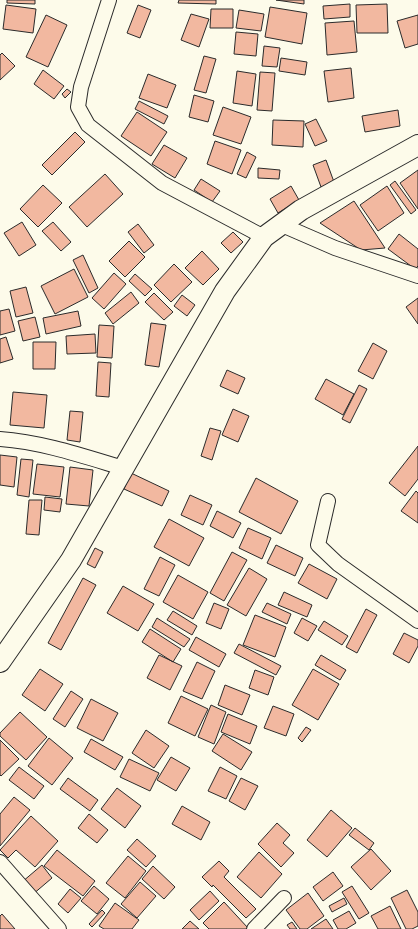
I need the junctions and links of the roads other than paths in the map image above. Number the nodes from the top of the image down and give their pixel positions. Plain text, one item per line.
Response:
1 (109, 0) edge
2 (418, 145) edge
3 (282, 224) junction
4 (264, 237) junction
5 (418, 276) edge
6 (0, 439) edge
7 (123, 468) junction
8 (328, 501) dead end
9 (418, 621) edge
10 (0, 662) edge
11 (0, 862) edge
12 (284, 898) dead end
13 (59, 929) edge
14 (254, 929) edge

1 - 4 street
2 - 3 street
3 - 4 street
3 - 5 street
4 - 7 street
6 - 7 street
7 - 10 street
8 - 9 street
11 - 13 street
12 - 14 street

